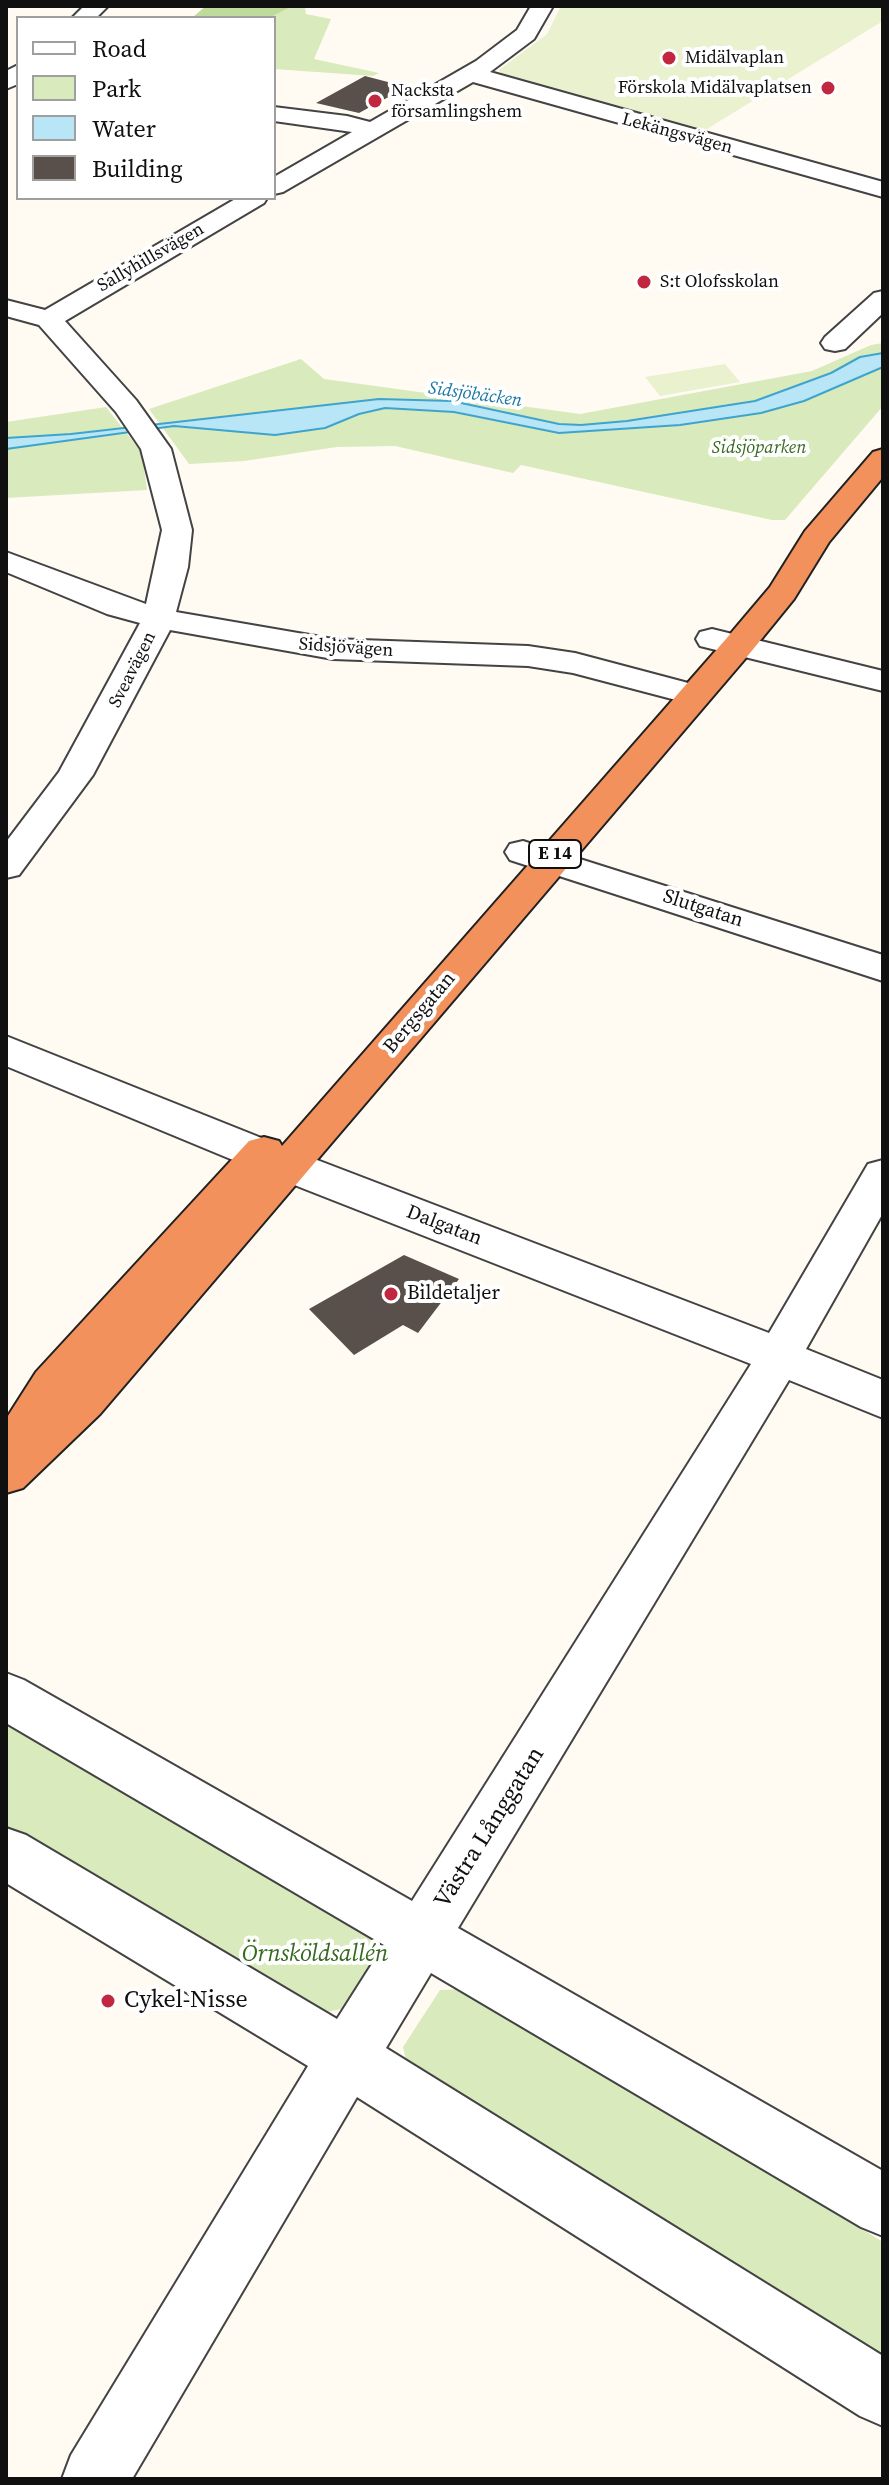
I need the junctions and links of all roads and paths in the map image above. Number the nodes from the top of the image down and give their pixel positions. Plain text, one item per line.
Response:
1 (542, 6) edge
2 (471, 74) junction
3 (276, 114) edge
4 (372, 130) junction
5 (276, 186) edge
6 (883, 190) edge
7 (252, 200) edge
8 (883, 299) edge
9 (6, 308) edge
10 (49, 319) junction
11 (835, 343) dead end
12 (883, 458) edge
13 (6, 561) edge
14 (159, 617) junction
15 (725, 642) junction
16 (883, 681) edge
17 (681, 692) junction
18 (536, 856) junction
19 (6, 867) edge
20 (883, 968) edge
21 (6, 1050) edge
22 (275, 1160) junction
23 (883, 1175) edge
24 (779, 1356) junction
25 (883, 1400) edge
26 (6, 1460) edge
27 (6, 1474) edge
28 (6, 1696) edge
29 (6, 1853) edge
30 (422, 1939) junction
31 (347, 2057) junction
32 (883, 2205) edge
33 (883, 2393) edge
34 (95, 2479) edge

1 - 2 street
2 - 4 street
2 - 6 street, Lekängsvägen
3 - 4 street
4 - 5 street
7 - 10 street, Sallyhillsvägen
8 - 11 street
9 - 10 street
10 - 14 street, Sveavägen
12 - 15 highway, Bergsgatan / E 14
13 - 14 street, Sidsjövägen
14 - 17 street, Sidsjövägen
14 - 19 street, Sveavägen
15 - 16 street
15 - 17 highway, Bergsgatan / E 14
17 - 18 highway, Bergsgatan / E 14
18 - 20 street, Slutgatan
18 - 22 highway, Bergsgatan / E 14
21 - 22 street, Dalgatan
22 - 24 street, Dalgatan
22 - 26 highway, Bergsgatan / E 14
22 - 27 highway, Bergsgatan / E 14
23 - 24 street, Västra Långgatan
24 - 25 street, Dalgatan
24 - 30 street, Västra Långgatan
28 - 30 street
29 - 31 street
30 - 31 street, Västra Långgatan
30 - 32 street
31 - 33 street
31 - 34 street, Västra Långgatan

